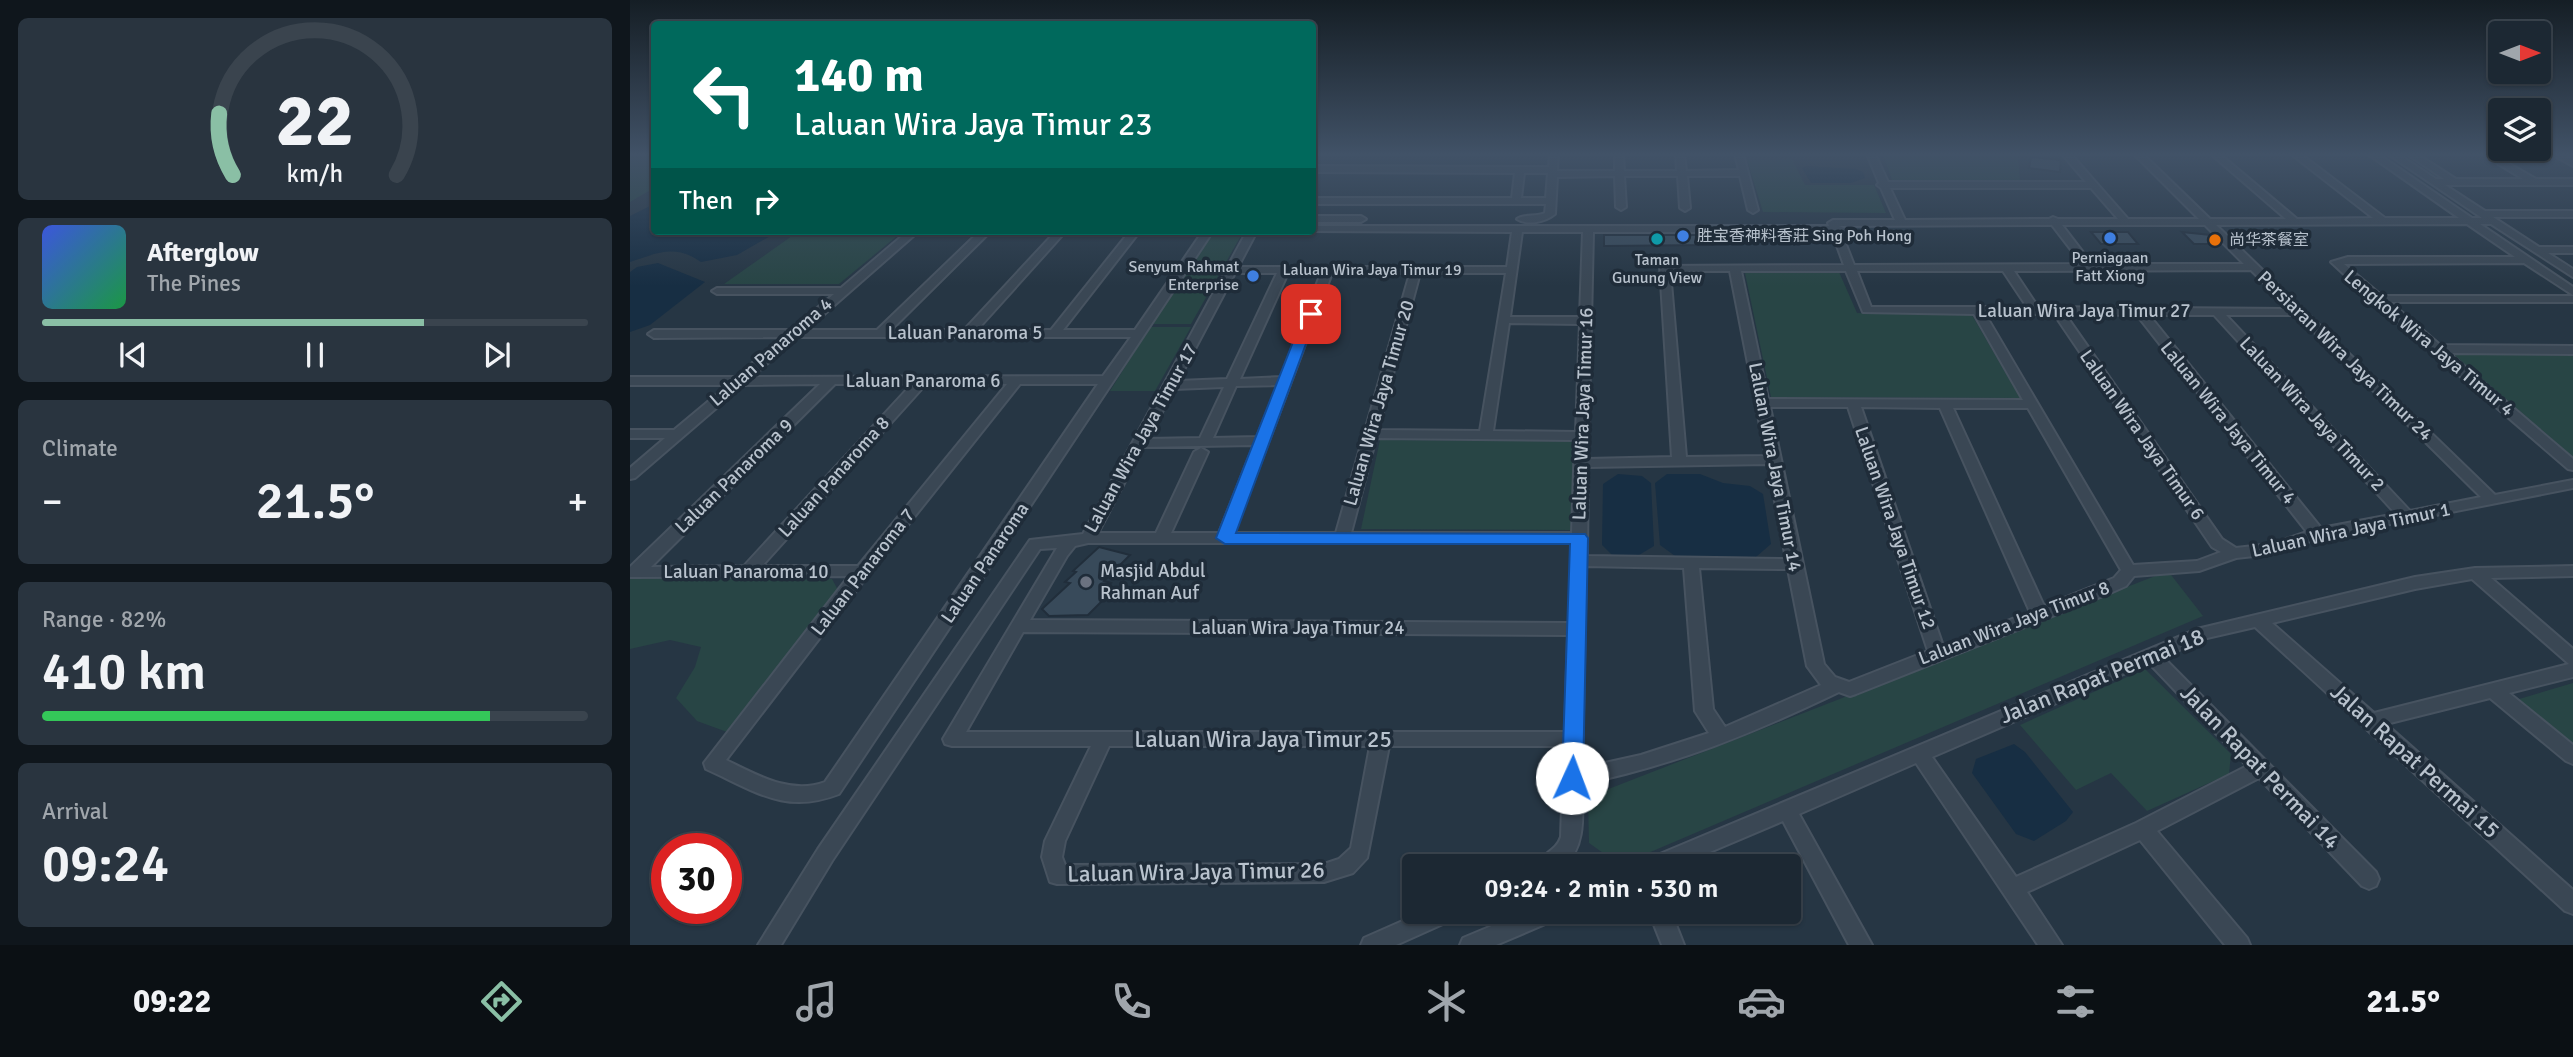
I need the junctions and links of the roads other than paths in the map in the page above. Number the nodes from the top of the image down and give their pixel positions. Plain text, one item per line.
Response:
1 (1621, 198) edge
2 (1684, 198) edge
3 (1750, 198) edge
4 (1889, 198) edge
5 (2104, 198) edge
6 (2183, 198) edge
7 (2266, 198) edge
8 (2352, 198) edge
9 (2436, 198) edge
10 (2459, 198) edge
11 (1316, 201) edge
12 (1516, 201) joint
13 (1552, 201) joint
14 (1621, 207) dead end
15 (1685, 208) dead end
16 (1753, 210) dead end
17 (2483, 214) junction
18 (2573, 214) edge
19 (1316, 219) edge
20 (1900, 220) junction
21 (2124, 220) junction
22 (2292, 220) junction
23 (2381, 220) junction
24 (2468, 220) junction
25 (2493, 221) junction
26 (2056, 224) junction
27 (2209, 224) junction
28 (1835, 225) junction
29 (1518, 228) junction
30 (1588, 228) junction
31 (1316, 229) edge
32 (909, 235) edge
33 (982, 235) edge
34 (1057, 235) edge
35 (1132, 235) edge
36 (1205, 235) edge
37 (1250, 235) edge
38 (2538, 250) junction
39 (2573, 250) edge
40 (2527, 260) junction
41 (1849, 267) junction
42 (2254, 267) junction
43 (1735, 268) junction
44 (2007, 268) junction
45 (2090, 268) junction
46 (1233, 270) junction
47 (1284, 270) junction
48 (1328, 270) junction
49 (1416, 270) junction
50 (1511, 270) junction
51 (2573, 274) edge
52 (717, 290) dead end
53 (843, 291) junction
54 (2573, 292) edge
55 (2378, 299) junction
56 (2573, 299) edge
57 (1978, 311) junction
58 (2035, 311) junction
59 (2057, 311) junction
60 (2140, 312) junction
61 (2217, 312) junction
62 (2301, 312) junction
63 (1504, 320) junction
64 (1585, 321) junction
65 (968, 332) junction
66 (881, 333) junction
67 (1055, 333) junction
68 (1138, 333) junction
69 (654, 334) dead end
70 (793, 334) junction
71 (2437, 349) junction
72 (2573, 350) edge
73 (1108, 380) junction
74 (630, 381) edge
75 (738, 381) junction
76 (831, 381) junction
77 (1285, 381) junction
78 (921, 382) junction
79 (1015, 382) junction
80 (1232, 383) junction
81 (1171, 385) junction
82 (1763, 403) junction
83 (1853, 404) junction
84 (2032, 404) junction
85 (1945, 405) junction
86 (630, 434) edge
87 (676, 434) junction
88 (1370, 434) junction
89 (1486, 435) junction
90 (1582, 436) junction
91 (1262, 441) junction
92 (1139, 443) junction
93 (1203, 446) junction
94 (1679, 459) junction
95 (1773, 460) junction
96 (1581, 463) junction
97 (2573, 466) edge
98 (630, 475) edge
99 (2573, 484) edge
100 (2492, 499) junction
101 (2407, 517) junction
102 (2317, 534) junction
103 (1342, 537) junction
104 (1161, 538) junction
105 (1225, 538) junction
106 (1579, 538) junction
107 (1079, 540) junction
108 (2234, 552) junction
109 (1578, 561) junction
110 (1691, 563) junction
111 (1795, 564) junction
112 (862, 571) junction
113 (2129, 571) junction
114 (2573, 571) edge
115 (633, 572) edge
116 (748, 572) junction
117 (2475, 573) junction
118 (2040, 615) junction
119 (2257, 619) junction
120 (1020, 626) junction
121 (1577, 629) junction
122 (1937, 652) junction
123 (2151, 655) junction
124 (2573, 659) edge
125 (2573, 670) edge
126 (1836, 686) junction
127 (2493, 690) junction
128 (2371, 721) junction
129 (1721, 735) junction
130 (952, 739) joint
131 (1381, 739) junction
132 (1574, 739) junction
133 (1104, 740) junction
134 (1919, 753) junction
135 (2573, 756) edge
136 (713, 763) joint
137 (2261, 768) junction
138 (1572, 778) junction
139 (1787, 810) junction
140 (2143, 829) junction
141 (1564, 854) edge
142 (1683, 854) edge
143 (2369, 879) dead end
144 (2012, 889) junction
145 (2573, 904) edge
146 (1419, 924) edge
147 (1521, 924) edge
148 (1665, 924) edge
149 (769, 945) edge
150 (1373, 945) edge
151 (1471, 945) edge
152 (1673, 945) edge
153 (1861, 945) edge
154 (2051, 945) edge
155 (2239, 945) edge

1 - 14 street
2 - 15 street
3 - 16 street
4 - 20 street
5 - 21 street
6 - 27 street, Persiaran Wira Jaya Timur 24
7 - 22 street
8 - 23 street
9 - 24 street
10 - 17 street
11 - 12 street
12 - 13 street
13 - 19 street
17 - 18 street
17 - 25 street
20 - 26 street
20 - 28 street
21 - 26 street
21 - 27 street
22 - 23 street
22 - 27 street
23 - 24 street
24 - 25 street
24 - 40 street
25 - 38 street
26 - 27 street
26 - 28 street
26 - 45 street
27 - 42 street, Persiaran Wira Jaya Timur 24
28 - 30 street
28 - 41 street
29 - 30 street
29 - 31 street
29 - 50 street
30 - 64 street, Laluan Wira Jaya Timur 16
32 - 53 street, Laluan Panaroma 4
33 - 66 street
34 - 65 street
35 - 67 street
36 - 68 street, Laluan Panaroma
37 - 46 street, Laluan Wira Jaya Timur 17
38 - 39 street
38 - 51 street
40 - 54 street
40 - 55 street, Lengkok Wira Jaya Timur 4
41 - 43 street
41 - 44 street
41 - 57 street, Laluan Wira Jaya Timur 27
42 - 45 street
42 - 62 street, Persiaran Wira Jaya Timur 24
43 - 82 street, Laluan Wira Jaya Timur 14
43 - 94 street
44 - 45 street
44 - 58 street
46 - 47 street, Laluan Wira Jaya Timur 19
46 - 81 street, Laluan Wira Jaya Timur 17
47 - 48 street, Laluan Wira Jaya Timur 19
47 - 80 street
48 - 49 street, Laluan Wira Jaya Timur 19
48 - 77 street
49 - 50 street, Laluan Wira Jaya Timur 19
49 - 88 street, Laluan Wira Jaya Timur 20
50 - 63 street
52 - 53 street
53 - 70 street, Laluan Panaroma 4
55 - 56 street
55 - 71 street, Lengkok Wira Jaya Timur 4
57 - 58 street, Laluan Wira Jaya Timur 27
57 - 84 street, Laluan Wira Jaya Timur 8
58 - 59 street, Laluan Wira Jaya Timur 27
59 - 60 street, Laluan Wira Jaya Timur 27
59 - 108 street, Laluan Wira Jaya Timur 6
60 - 61 street, Laluan Wira Jaya Timur 27
60 - 102 street, Laluan Wira Jaya Timur 4
61 - 62 street, Laluan Wira Jaya Timur 27
61 - 101 street, Laluan Wira Jaya Timur 2
62 - 100 street, Persiaran Wira Jaya Timur 24
63 - 64 street
63 - 89 street
64 - 90 street, Laluan Wira Jaya Timur 16
65 - 66 street, Laluan Panaroma 5
65 - 67 street, Laluan Panaroma 5
66 - 70 street, Laluan Panaroma 5
67 - 68 street, Laluan Panaroma 5
68 - 73 street, Laluan Panaroma
69 - 70 street, Laluan Panaroma 5
70 - 75 street, Laluan Panaroma 4
71 - 72 street
71 - 97 street, Lengkok Wira Jaya Timur 4
73 - 79 street, Laluan Panaroma 6
73 - 136 street, Laluan Panaroma
74 - 75 street, Laluan Panaroma 6
75 - 76 street, Laluan Panaroma 6
75 - 87 street, Laluan Panaroma 4
76 - 78 street, Laluan Panaroma 6
76 - 115 street, Laluan Panaroma 9
77 - 80 street
77 - 91 street
78 - 79 street, Laluan Panaroma 6
78 - 116 street, Laluan Panaroma 8
79 - 112 street, Laluan Panaroma 7
80 - 81 street
80 - 93 street
81 - 92 street, Laluan Wira Jaya Timur 17
82 - 83 street
82 - 95 street, Laluan Wira Jaya Timur 14
83 - 85 street
83 - 122 street, Laluan Wira Jaya Timur 12
84 - 85 street
84 - 113 street, Laluan Wira Jaya Timur 8
85 - 118 street
86 - 87 street
87 - 98 street, Laluan Panaroma 4
88 - 89 street
88 - 103 street, Laluan Wira Jaya Timur 20
89 - 90 street
90 - 96 street, Laluan Wira Jaya Timur 16
91 - 93 street
91 - 105 street
92 - 93 street
92 - 107 street, Laluan Wira Jaya Timur 17
93 - 104 street
94 - 95 street
94 - 96 street
95 - 111 street, Laluan Wira Jaya Timur 14
96 - 106 street, Laluan Wira Jaya Timur 16
99 - 100 street, Laluan Wira Jaya Timur 1
100 - 101 street, Laluan Wira Jaya Timur 1
101 - 102 street, Laluan Wira Jaya Timur 1
102 - 108 street, Laluan Wira Jaya Timur 1
103 - 105 street
103 - 106 street
104 - 105 street
104 - 107 street
106 - 109 street, Laluan Wira Jaya Timur 16
107 - 120 street, Laluan Wira Jaya Timur 17
107 - 149 street
108 - 113 street, Laluan Wira Jaya Timur 1
109 - 110 street
109 - 121 street, Laluan Wira Jaya Timur 16
110 - 111 street
110 - 129 street
111 - 126 street, Laluan Wira Jaya Timur 14
112 - 116 street, Laluan Panaroma 10
112 - 136 street, Laluan Panaroma 7
113 - 118 street, Laluan Wira Jaya Timur 8
114 - 117 street, Jalan Rapat Permai 18
115 - 116 street, Laluan Panaroma 10
117 - 119 street, Jalan Rapat Permai 18
117 - 124 street
118 - 122 street, Laluan Wira Jaya Timur 8
119 - 123 street, Jalan Rapat Permai 18
119 - 128 street, Jalan Rapat Permai 15
120 - 121 street, Laluan Wira Jaya Timur 24
120 - 130 street, Laluan Wira Jaya Timur 17
121 - 132 street, Laluan Wira Jaya Timur 16
122 - 126 street, Laluan Wira Jaya Timur 8
123 - 134 street, Jalan Rapat Permai 18
123 - 137 street, Jalan Rapat Permai 14
125 - 127 street
126 - 129 street, Laluan Wira Jaya Timur 8
127 - 128 street
127 - 135 street
128 - 145 street, Jalan Rapat Permai 15
129 - 138 street, Laluan Wira Jaya Timur 8
130 - 133 street, Laluan Wira Jaya Timur 25
131 - 132 street, Laluan Wira Jaya Timur 25
131 - 133 street, Laluan Wira Jaya Timur 25
131 - 133 street, Laluan Wira Jaya Timur 26
132 - 138 street, Laluan Wira Jaya Timur 16
134 - 139 street, Jalan Rapat Permai 18
134 - 144 street
137 - 140 street
137 - 143 street, Jalan Rapat Permai 14
138 - 141 street, Laluan Wira Jaya Timur 16
139 - 142 street, Jalan Rapat Permai 18
139 - 153 street
140 - 144 street
140 - 155 street
144 - 154 street
146 - 150 street
147 - 151 street
148 - 152 street

